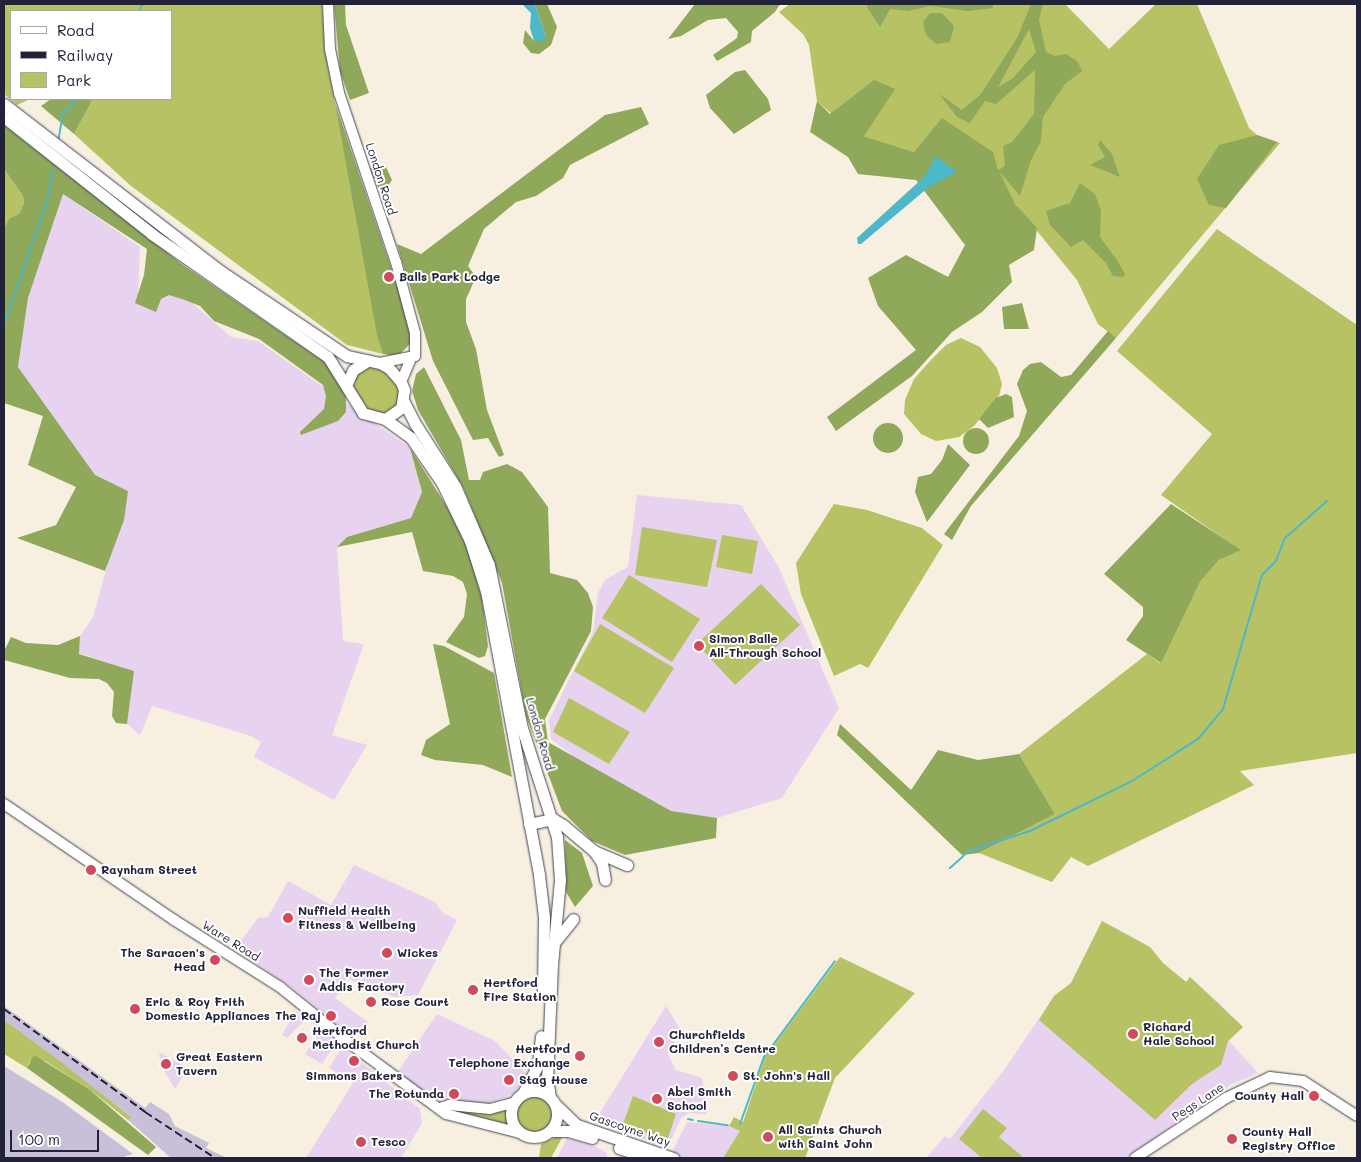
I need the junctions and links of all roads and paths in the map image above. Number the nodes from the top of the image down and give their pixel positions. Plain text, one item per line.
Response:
1 (328, 4) edge
2 (4, 104) edge
3 (4, 117) edge
4 (411, 358) junction
5 (366, 362) junction
6 (380, 363) junction
7 (401, 382) junction
8 (347, 383) junction
9 (404, 400) junction
10 (386, 420) junction
11 (4, 804) edge
12 (553, 819) junction
13 (529, 824) junction
14 (594, 851) junction
15 (627, 865) dead end
16 (605, 880) dead end
17 (572, 919) dead end
18 (553, 944) junction
19 (523, 1093) junction
20 (553, 1100) junction
21 (513, 1103) junction
22 (440, 1108) junction
23 (1357, 1116) edge
24 (550, 1131) junction
25 (520, 1133) junction
26 (648, 1158) edge
27 (673, 1158) edge
28 (1135, 1158) edge

1 - 4 main road, London Road
2 - 5 highway
3 - 8 highway
4 - 6 main road
4 - 7 main road, London Road
5 - 6 highway
5 - 8 highway
6 - 7 highway
7 - 9 highway
8 - 10 highway
9 - 10 highway
9 - 12 highway, London Road
10 - 13 highway, London Road
11 - 22 main road, Ware Road
12 - 13 highway
12 - 14 highway
12 - 18 highway, London Road
13 - 19 highway, London Road
14 - 15 highway
14 - 16 highway
17 - 18 highway
18 - 20 highway, London Road
19 - 20 highway
19 - 21 highway
20 - 24 highway
20 - 27 highway, Gascoyne Way
21 - 22 main road
21 - 25 highway
22 - 25 main road, Ware Road
23 - 28 main road, Pegs Lane
24 - 25 highway
24 - 26 highway, Gascoyne Way

